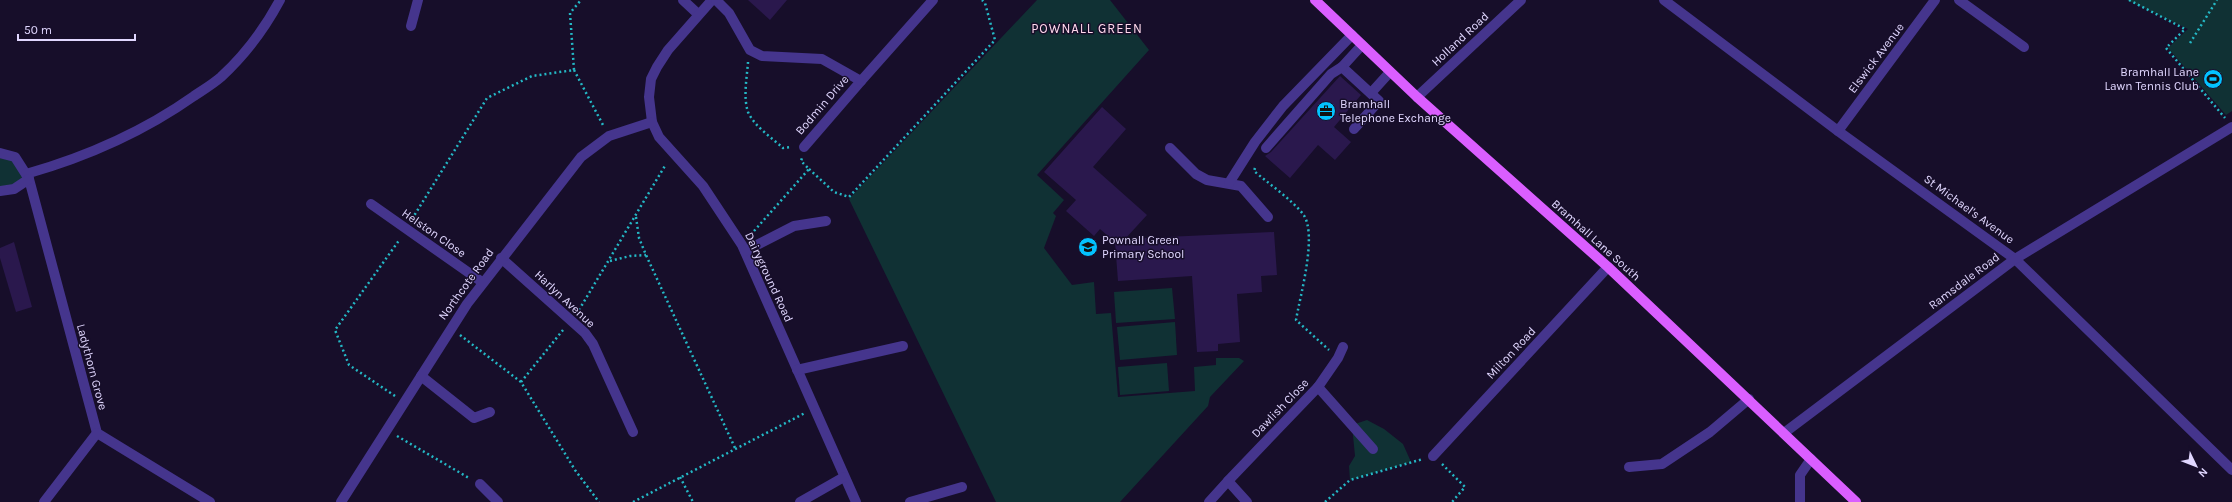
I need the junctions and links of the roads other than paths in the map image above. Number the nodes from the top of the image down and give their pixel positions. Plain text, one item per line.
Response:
1 (280, 0) edge
2 (418, 0) edge
3 (683, 0) edge
4 (712, 0) edge
5 (716, 0) edge
6 (933, 0) edge
7 (1316, 0) edge
8 (1521, 0) edge
9 (1664, 0) edge
10 (1935, 0) edge
11 (1959, 0) edge
12 (698, 14) junction
13 (411, 26) dead end
14 (1352, 35) junction
15 (1362, 44) junction
16 (2024, 47) dead end
17 (1342, 67) junction
18 (1390, 72) junction
19 (861, 80) junction
20 (1371, 93) junction
21 (1417, 97) junction
22 (652, 122) junction
23 (2229, 123) edge
24 (1354, 129) dead end
25 (1838, 131) junction
26 (804, 147) road end
27 (1170, 148) dead end
28 (1266, 148) dead end
29 (0, 153) edge
30 (27, 176) junction
31 (1229, 183) junction
32 (0, 191) edge
33 (371, 204) dead end
34 (1268, 217) dead end
35 (826, 221) dead end
36 (744, 248) junction
37 (501, 258) junction
38 (2015, 259) junction
39 (1608, 268) junction
40 (482, 282) junction
41 (903, 346) dead end
42 (1343, 347) dead end
43 (797, 370) junction
44 (421, 376) junction
45 (1318, 387) junction
46 (1749, 399) junction
47 (490, 412) dead end
48 (633, 432) dead end
49 (97, 433) junction
50 (1784, 433) junction
51 (1373, 449) dead end
52 (1433, 456) road end
53 (1811, 459) junction
54 (1629, 467) dead end
55 (2232, 470) edge
56 (844, 477) junction
57 (1228, 481) junction
58 (480, 484) road end
59 (962, 487) dead end
60 (44, 502) edge
61 (210, 502) edge
62 (341, 502) edge
63 (498, 502) edge
64 (800, 502) edge
65 (856, 502) edge
66 (910, 502) edge
67 (1209, 502) edge
68 (1247, 502) edge
69 (1800, 502) edge
70 (1856, 502) edge

1 - 30 street
2 - 13 street
3 - 12 street
4 - 12 street, Dairyground Road
5 - 19 street, Bodmin Drive
6 - 19 street, Bodmin Drive
7 - 14 main road, Bramhall Lane South
8 - 21 street, Holland Road
9 - 25 street, St Michael's Avenue
10 - 25 street, Elswick Avenue
11 - 16 street
12 - 22 street, Dairyground Road
14 - 15 main road, Bramhall Lane South
14 - 31 street
15 - 17 street
15 - 18 main road, Bramhall Lane South
17 - 20 street
17 - 28 street
18 - 20 street
18 - 21 main road, Bramhall Lane South
19 - 26 street, Bodmin Drive
20 - 24 street
21 - 39 main road, Bramhall Lane South
22 - 36 street, Dairyground Road
22 - 37 street, Northcote Road
23 - 38 street, Ramsdale Road
25 - 38 street, St Michael's Avenue
27 - 31 street
29 - 30 street, Ladythorn Grove
30 - 32 street
30 - 49 street, Ladythorn Grove
31 - 34 street
33 - 40 street, Helston Close
35 - 36 street
36 - 43 street, Dairyground Road
37 - 40 street, Northcote Road
37 - 48 street, Harlyn Avenue
38 - 50 street, Ramsdale Road
38 - 55 street, St Michael's Avenue
39 - 46 main road, Bramhall Lane South
39 - 52 street, Milton Road
40 - 44 street, Northcote Road
41 - 43 street
42 - 45 street, Dawlish Close
43 - 56 street, Dairyground Road
44 - 47 street
44 - 62 street, Northcote Road
45 - 51 street
45 - 57 street, Dawlish Close
46 - 50 main road, Bramhall Lane South
46 - 54 street
49 - 60 street
49 - 61 street
50 - 53 main road, Bramhall Lane South
53 - 69 street
53 - 70 main road, Bramhall Lane South
56 - 64 street
56 - 65 street, Dairyground Road
57 - 67 street, Dawlish Close
57 - 68 street
58 - 63 street
59 - 66 street

